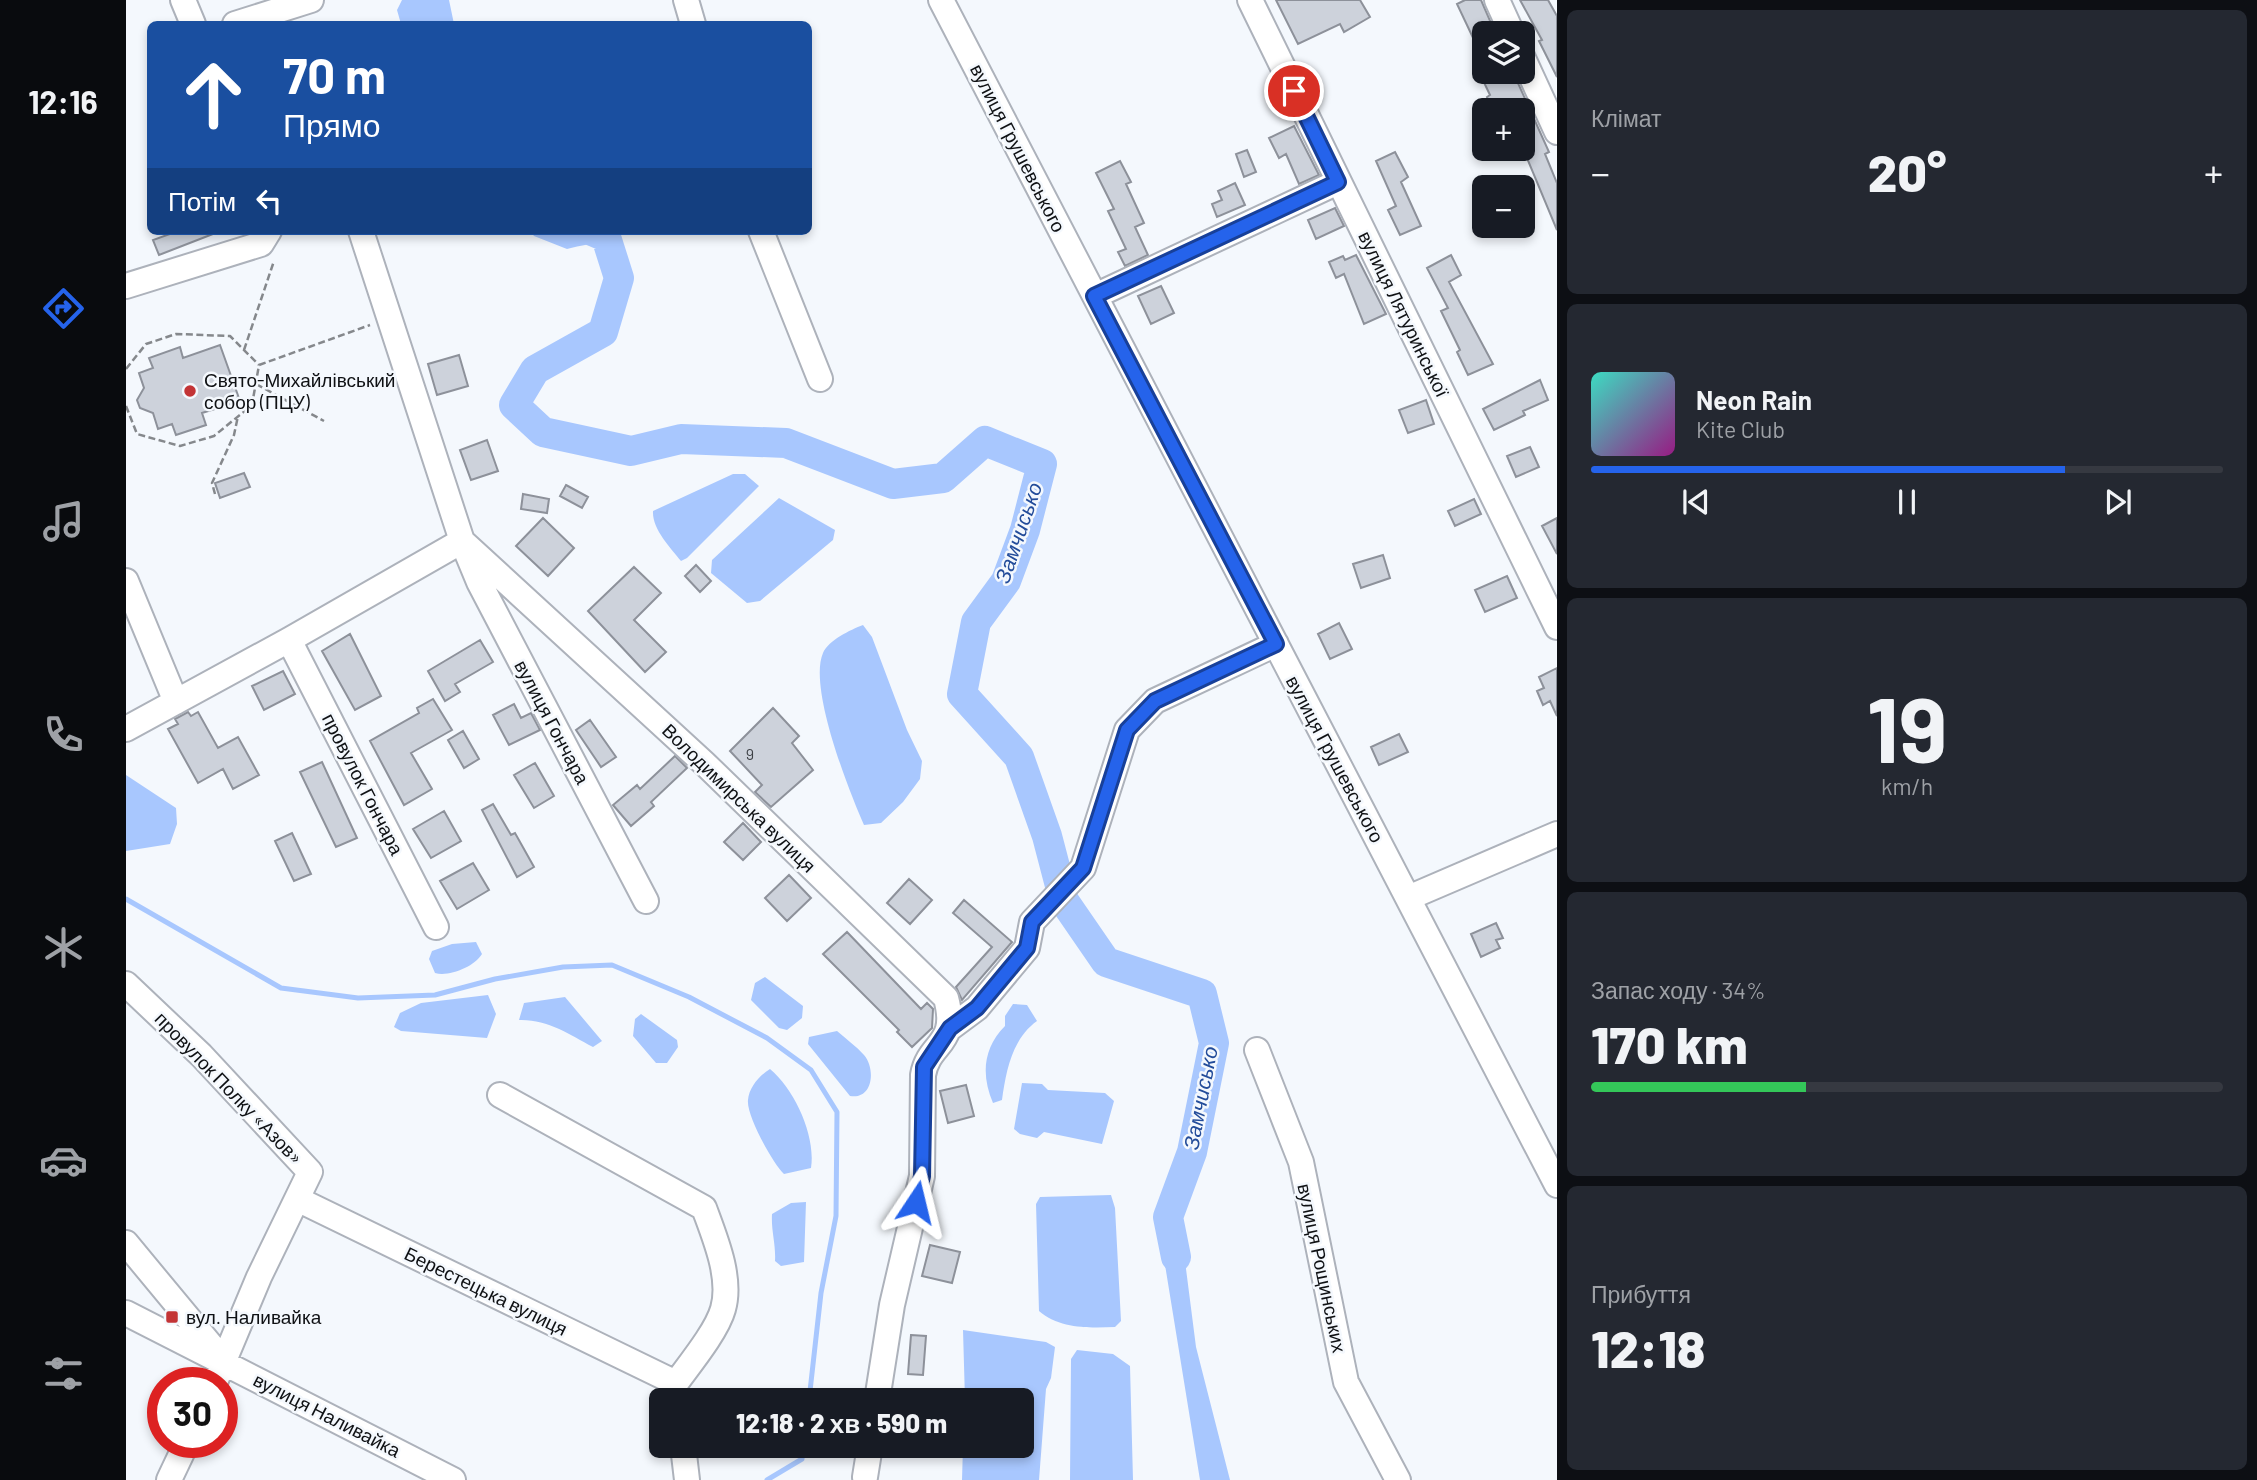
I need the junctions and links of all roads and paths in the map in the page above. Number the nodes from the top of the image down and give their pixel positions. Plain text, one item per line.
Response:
1 (183, 0) edge
2 (311, 0) edge
3 (685, 0) edge
4 (941, 0) edge
5 (1250, 0) edge
6 (1497, 0) edge
7 (192, 21) edge
8 (244, 21) edge
9 (692, 21) edge
10 (1507, 21) edge
11 (1535, 84) edge
12 (1557, 132) edge
13 (1338, 182) junction
14 (267, 235) edge
15 (362, 235) edge
16 (763, 235) edge
17 (275, 259) dead end
18 (126, 286) edge
19 (1094, 296) junction
20 (390, 319) junction
21 (244, 350) junction
22 (259, 365) junction
23 (126, 369) edge
24 (820, 379) dead end
25 (256, 384) junction
26 (126, 406) edge
27 (238, 416) junction
28 (324, 421) dead end
29 (215, 494) dead end
30 (463, 541) junction
31 (126, 580) edge
32 (1557, 627) edge
33 (289, 640) junction
34 (1276, 644) junction
35 (176, 702) junction
36 (126, 729) edge
37 (1557, 834) edge
38 (1408, 898) junction
39 (646, 901) dead end
40 (436, 927) dead end
41 (126, 984) edge
42 (950, 1028) junction
43 (1257, 1050) dead end
44 (500, 1095) dead end
45 (1557, 1185) edge
46 (297, 1199) junction
47 (126, 1243) edge
48 (126, 1313) edge
49 (211, 1367) edge
50 (216, 1367) edge
51 (222, 1367) edge
52 (238, 1381) edge
53 (669, 1388) edge
54 (679, 1388) edge
55 (879, 1388) edge
56 (179, 1458) edge
57 (684, 1458) edge
58 (868, 1458) edge
59 (864, 1477) dead end
60 (169, 1480) edge
61 (453, 1480) edge
62 (687, 1480) edge
63 (1398, 1480) edge

1 - 7 street
2 - 8 street
3 - 9 street
4 - 19 street, вулиця Грушевського
5 - 13 street, вулиця Лятуринської
6 - 10 street
11 - 12 street
13 - 19 street
13 - 32 street, вулиця Лятуринської
14 - 18 street
15 - 20 street, Володимирська вулиця
16 - 24 street
17 - 21 path
19 - 34 street, вулиця Грушевського
20 - 22 path
20 - 30 street, Володимирська вулиця
21 - 22 path
21 - 23 path
22 - 25 path
25 - 27 path
25 - 28 path
26 - 27 path
27 - 29 path
30 - 33 street
30 - 39 street, вулиця Гончара
30 - 42 street, Володимирська вулиця
31 - 35 street
33 - 35 street
33 - 40 street, провулок Гончара
34 - 38 street, вулиця Грушевського
34 - 42 street
35 - 36 street
37 - 38 street
38 - 45 street, вулиця Грушевського
41 - 46 street, провулок Полку «Азов»
42 - 55 street
43 - 63 street, вулиця Рощинських
44 - 54 street
46 - 51 street
46 - 53 street, Берестецька вулиця
47 - 50 street
48 - 49 street, вулиця Наливайка
52 - 61 street, вулиця Наливайка
56 - 60 street
57 - 62 street
58 - 59 street

